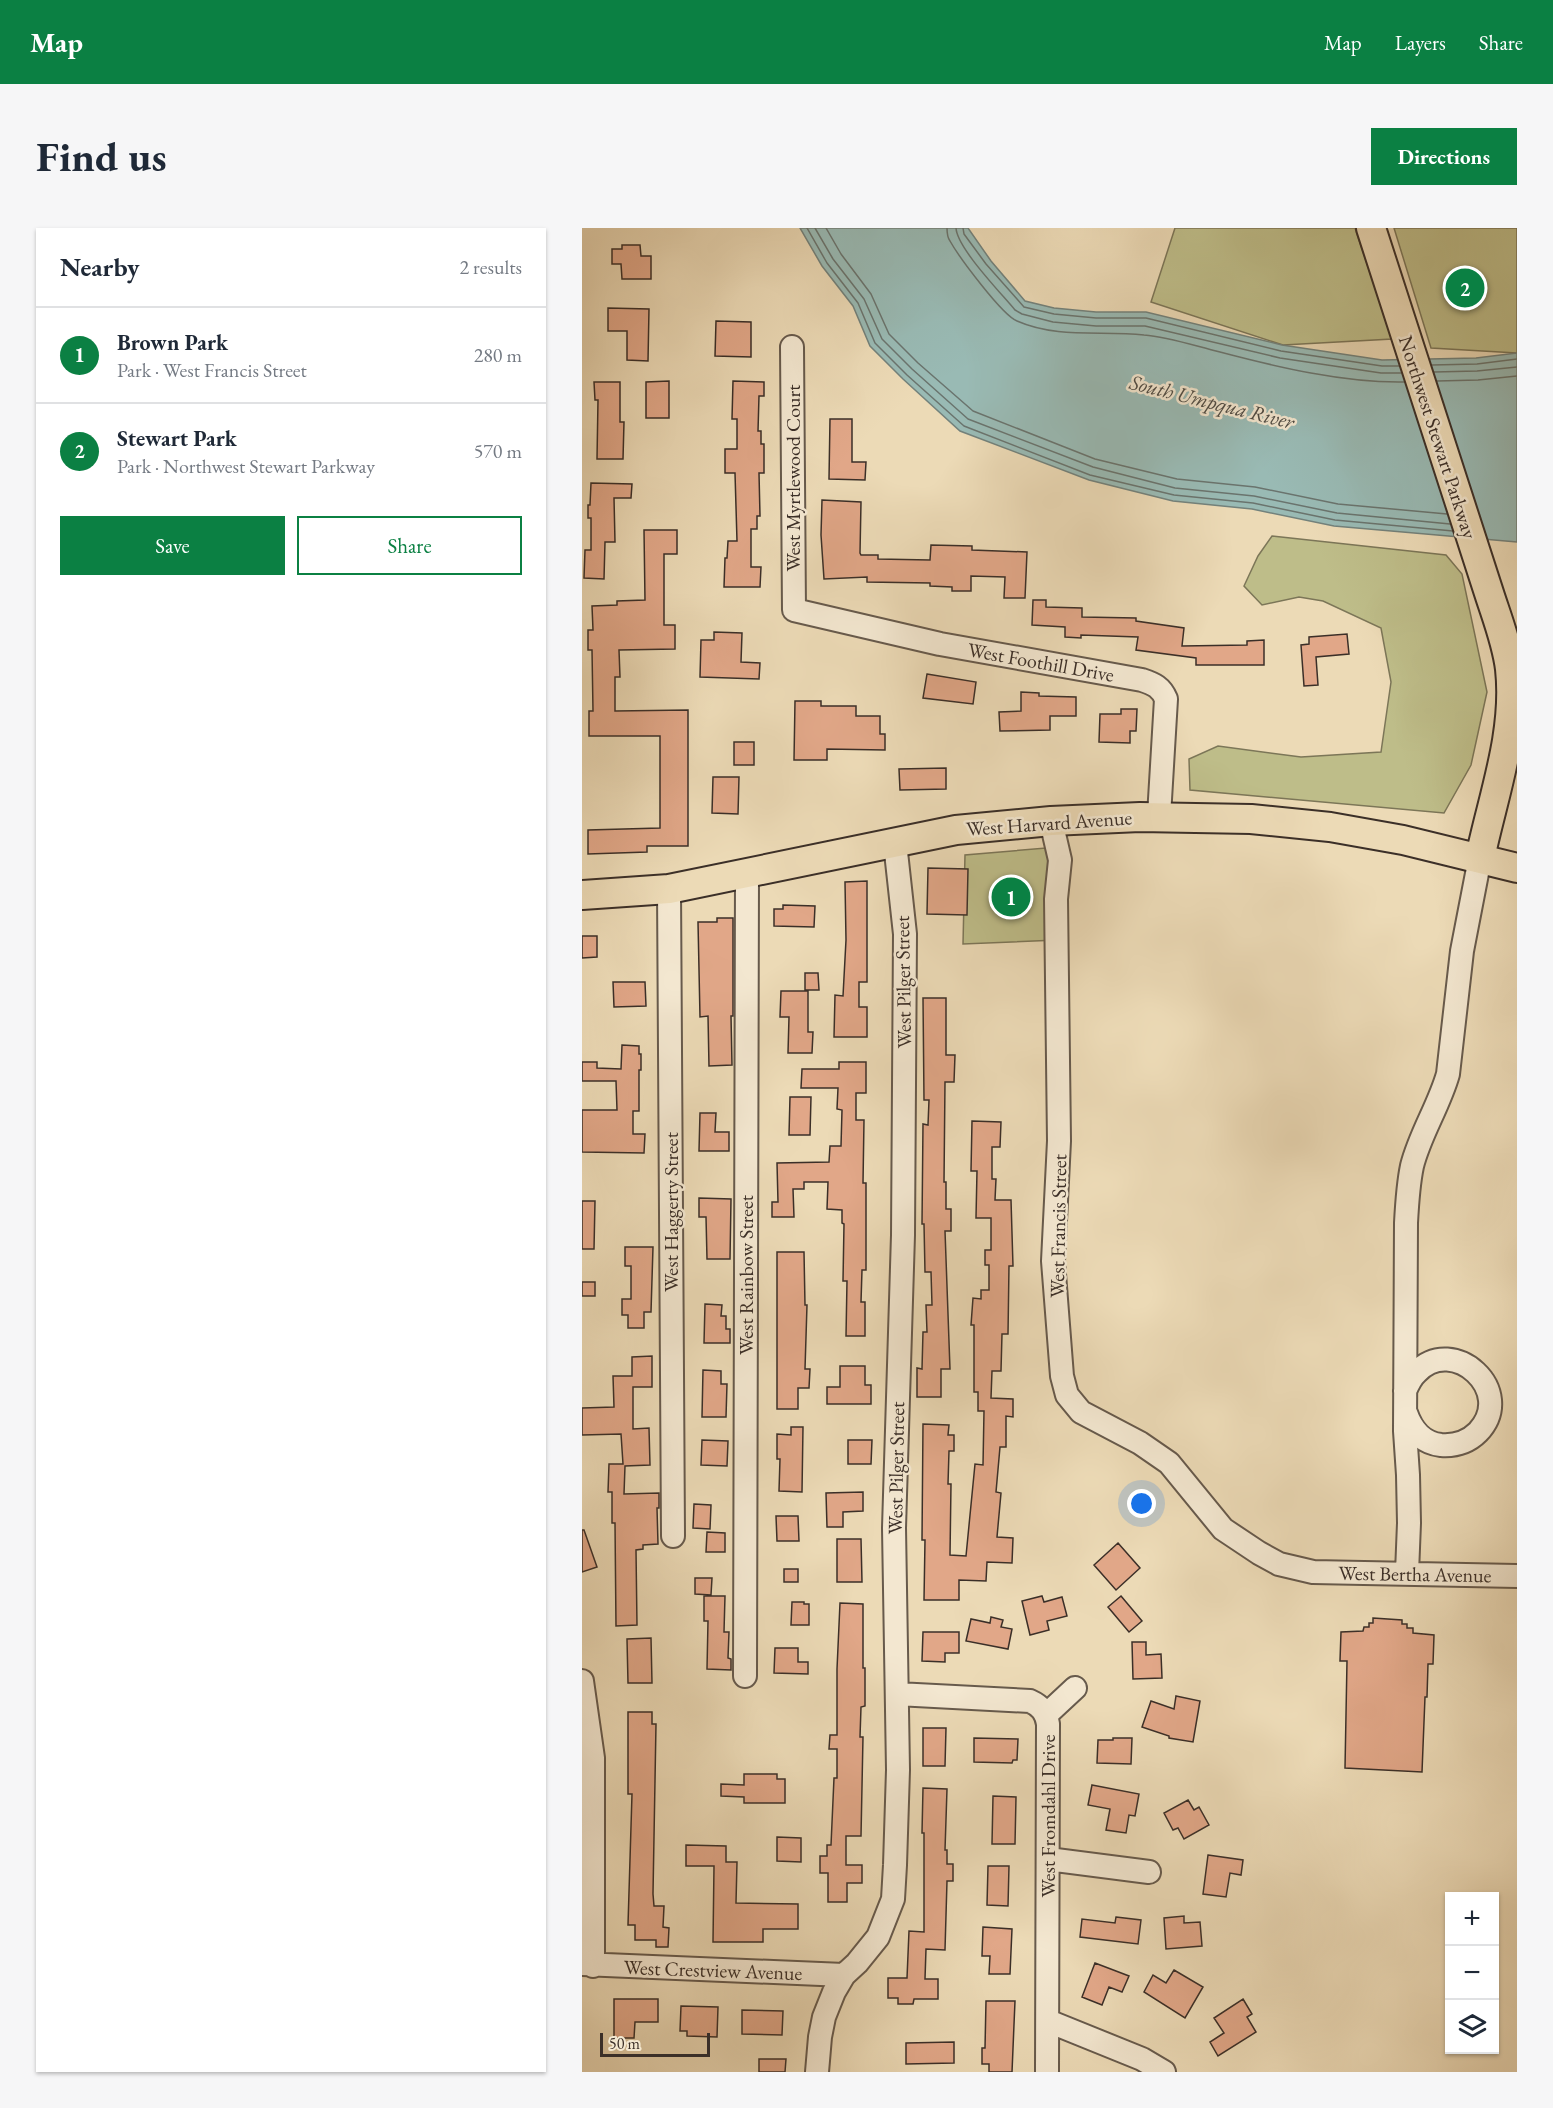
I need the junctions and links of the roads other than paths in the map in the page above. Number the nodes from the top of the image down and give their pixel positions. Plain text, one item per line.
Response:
1 (1371, 228) edge
2 (792, 347) dead end
3 (794, 610) joint
4 (1159, 816) junction
5 (1051, 821) junction
6 (895, 843) junction
7 (1480, 858) junction
8 (1517, 868) edge
9 (747, 874) junction
10 (669, 889) junction
11 (582, 895) edge
12 (673, 1536) dead end
13 (1312, 1572) joint
14 (1407, 1573) junction
15 (1517, 1576) edge
16 (745, 1676) dead end
17 (582, 1681) edge
18 (1075, 1688) dead end
19 (897, 1694) junction
20 (1046, 1714) junction
21 (588, 1780) edge
22 (1048, 1859) junction
23 (1149, 1872) dead end
24 (587, 1965) edge
25 (844, 1975) junction
26 (1048, 2021) junction
27 (817, 2072) edge
28 (1047, 2072) edge
29 (1164, 2072) edge

1 - 7 main road, Northwest Stewart Parkway
2 - 3 street, West Myrtlewood Court
3 - 4 street, West Foothill Drive
4 - 5 main road, West Harvard Avenue
4 - 7 main road, West Harvard Avenue
5 - 6 main road, West Harvard Avenue
5 - 13 street, West Francis Street
6 - 9 main road, West Harvard Avenue
6 - 19 street, West Pilger Street
7 - 8 main road, West Harvard Avenue
7 - 14 street
9 - 10 main road, West Harvard Avenue
9 - 16 street, West Rainbow Street
10 - 11 main road, West Harvard Avenue
10 - 12 street, West Haggerty Street
13 - 14 street, West Bertha Avenue
14 - 15 street, West Bertha Avenue
17 - 21 street
18 - 20 street
19 - 20 street, West Fromdahl Drive
19 - 25 street, West Pilger Street
20 - 22 street, West Fromdahl Drive
21 - 24 street
22 - 23 street
22 - 26 street, West Fromdahl Drive
24 - 25 street, West Crestview Avenue
25 - 27 street, West Pilger Street
26 - 28 street, West Fromdahl Drive
26 - 29 street

